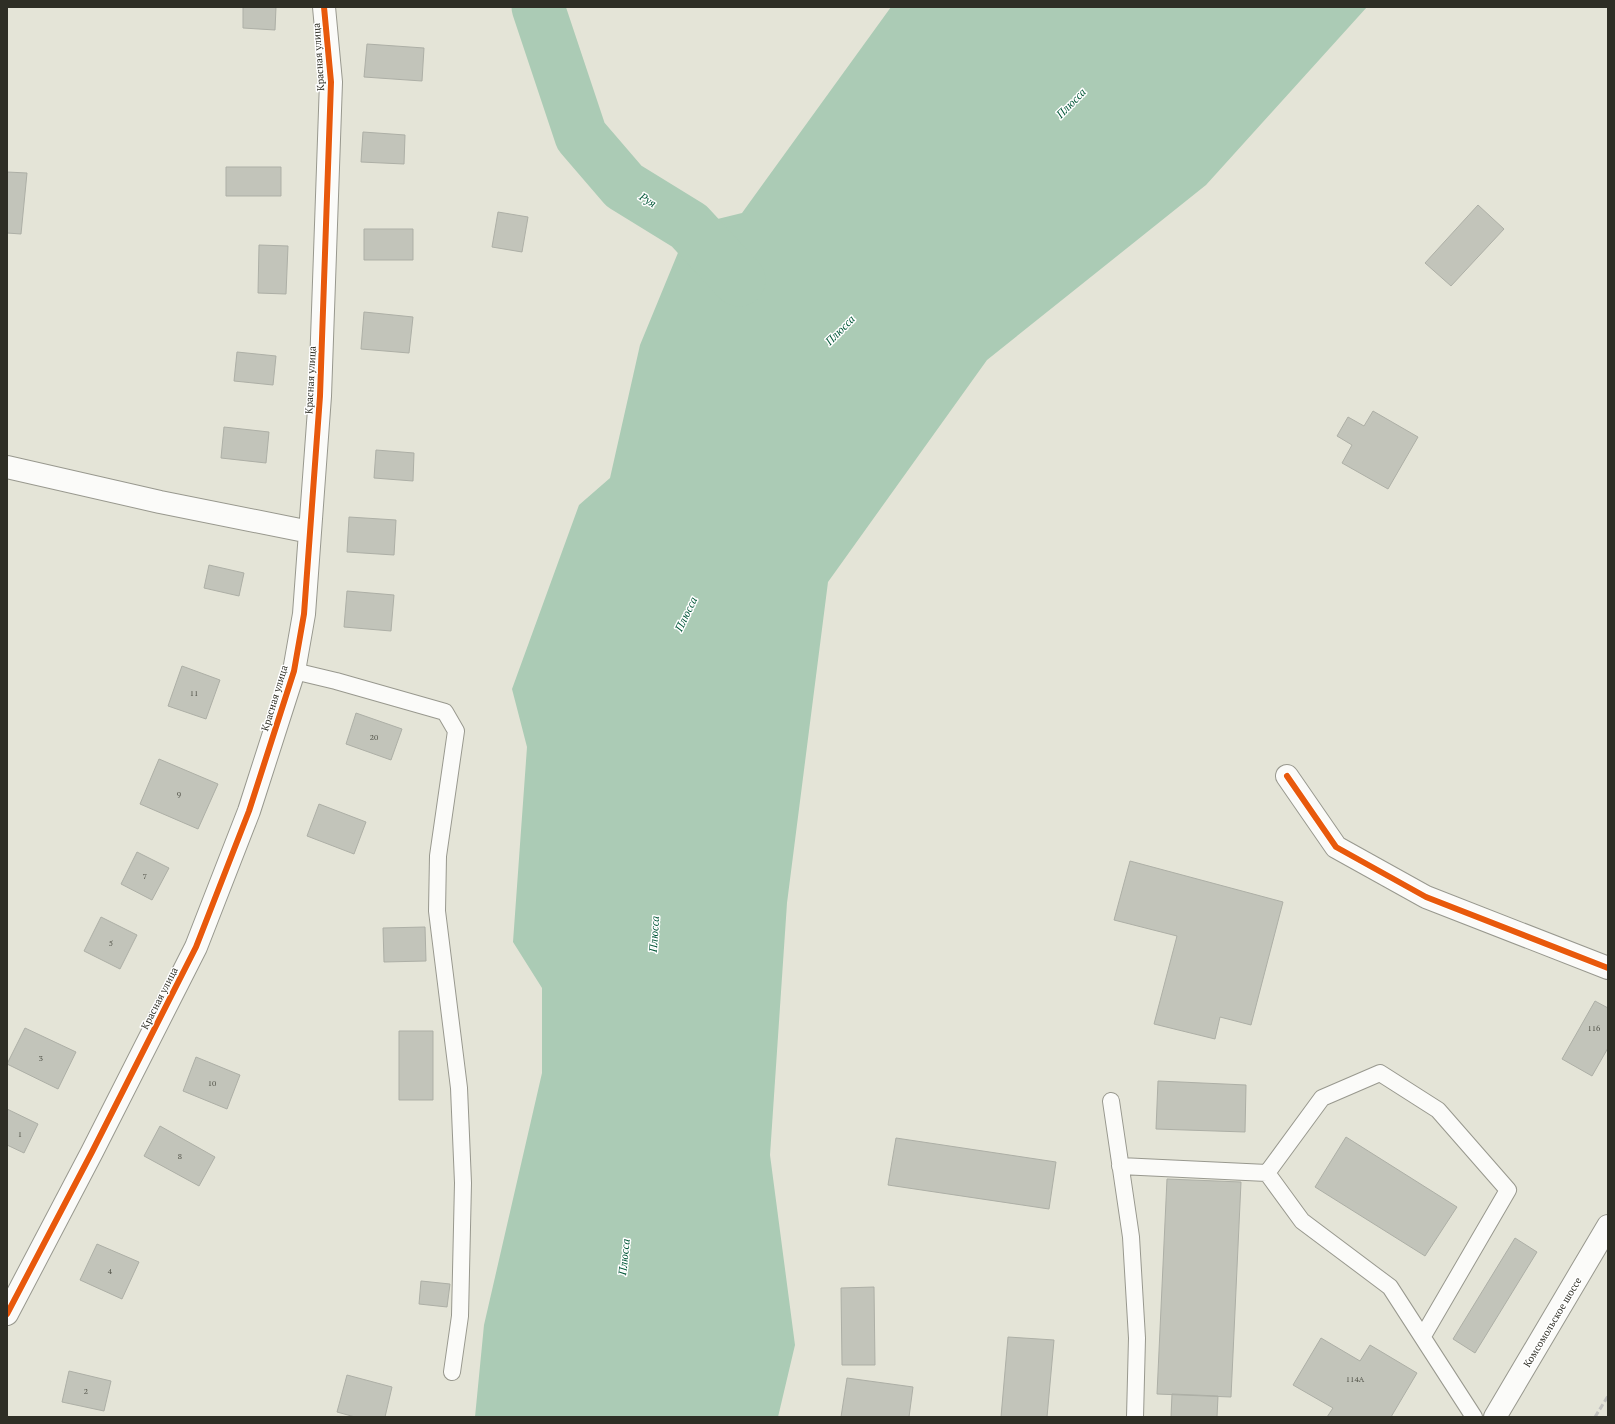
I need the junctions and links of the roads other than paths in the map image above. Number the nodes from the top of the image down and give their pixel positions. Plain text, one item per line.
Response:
1 (324, 7) edge
2 (7, 467) edge
3 (310, 532) junction
4 (294, 672) junction
5 (1287, 776) dead end
6 (1608, 968) edge
7 (1111, 1101) dead end
8 (1120, 1166) junction
9 (1267, 1173) junction
10 (1608, 1226) edge
11 (7, 1314) edge
12 (1423, 1336) junction
13 (452, 1372) dead end
14 (1135, 1417) edge
15 (1474, 1417) edge
16 (1495, 1417) edge

1 - 3 street, Красная улица
2 - 3 street
3 - 4 street, Красная улица
4 - 11 street, Красная улица
4 - 13 lane
5 - 6 street
7 - 8 lane
8 - 9 lane
8 - 14 lane
9 - 12 lane
9 - 12 lane
10 - 16 street, Комсомольское шоссе
12 - 15 lane

